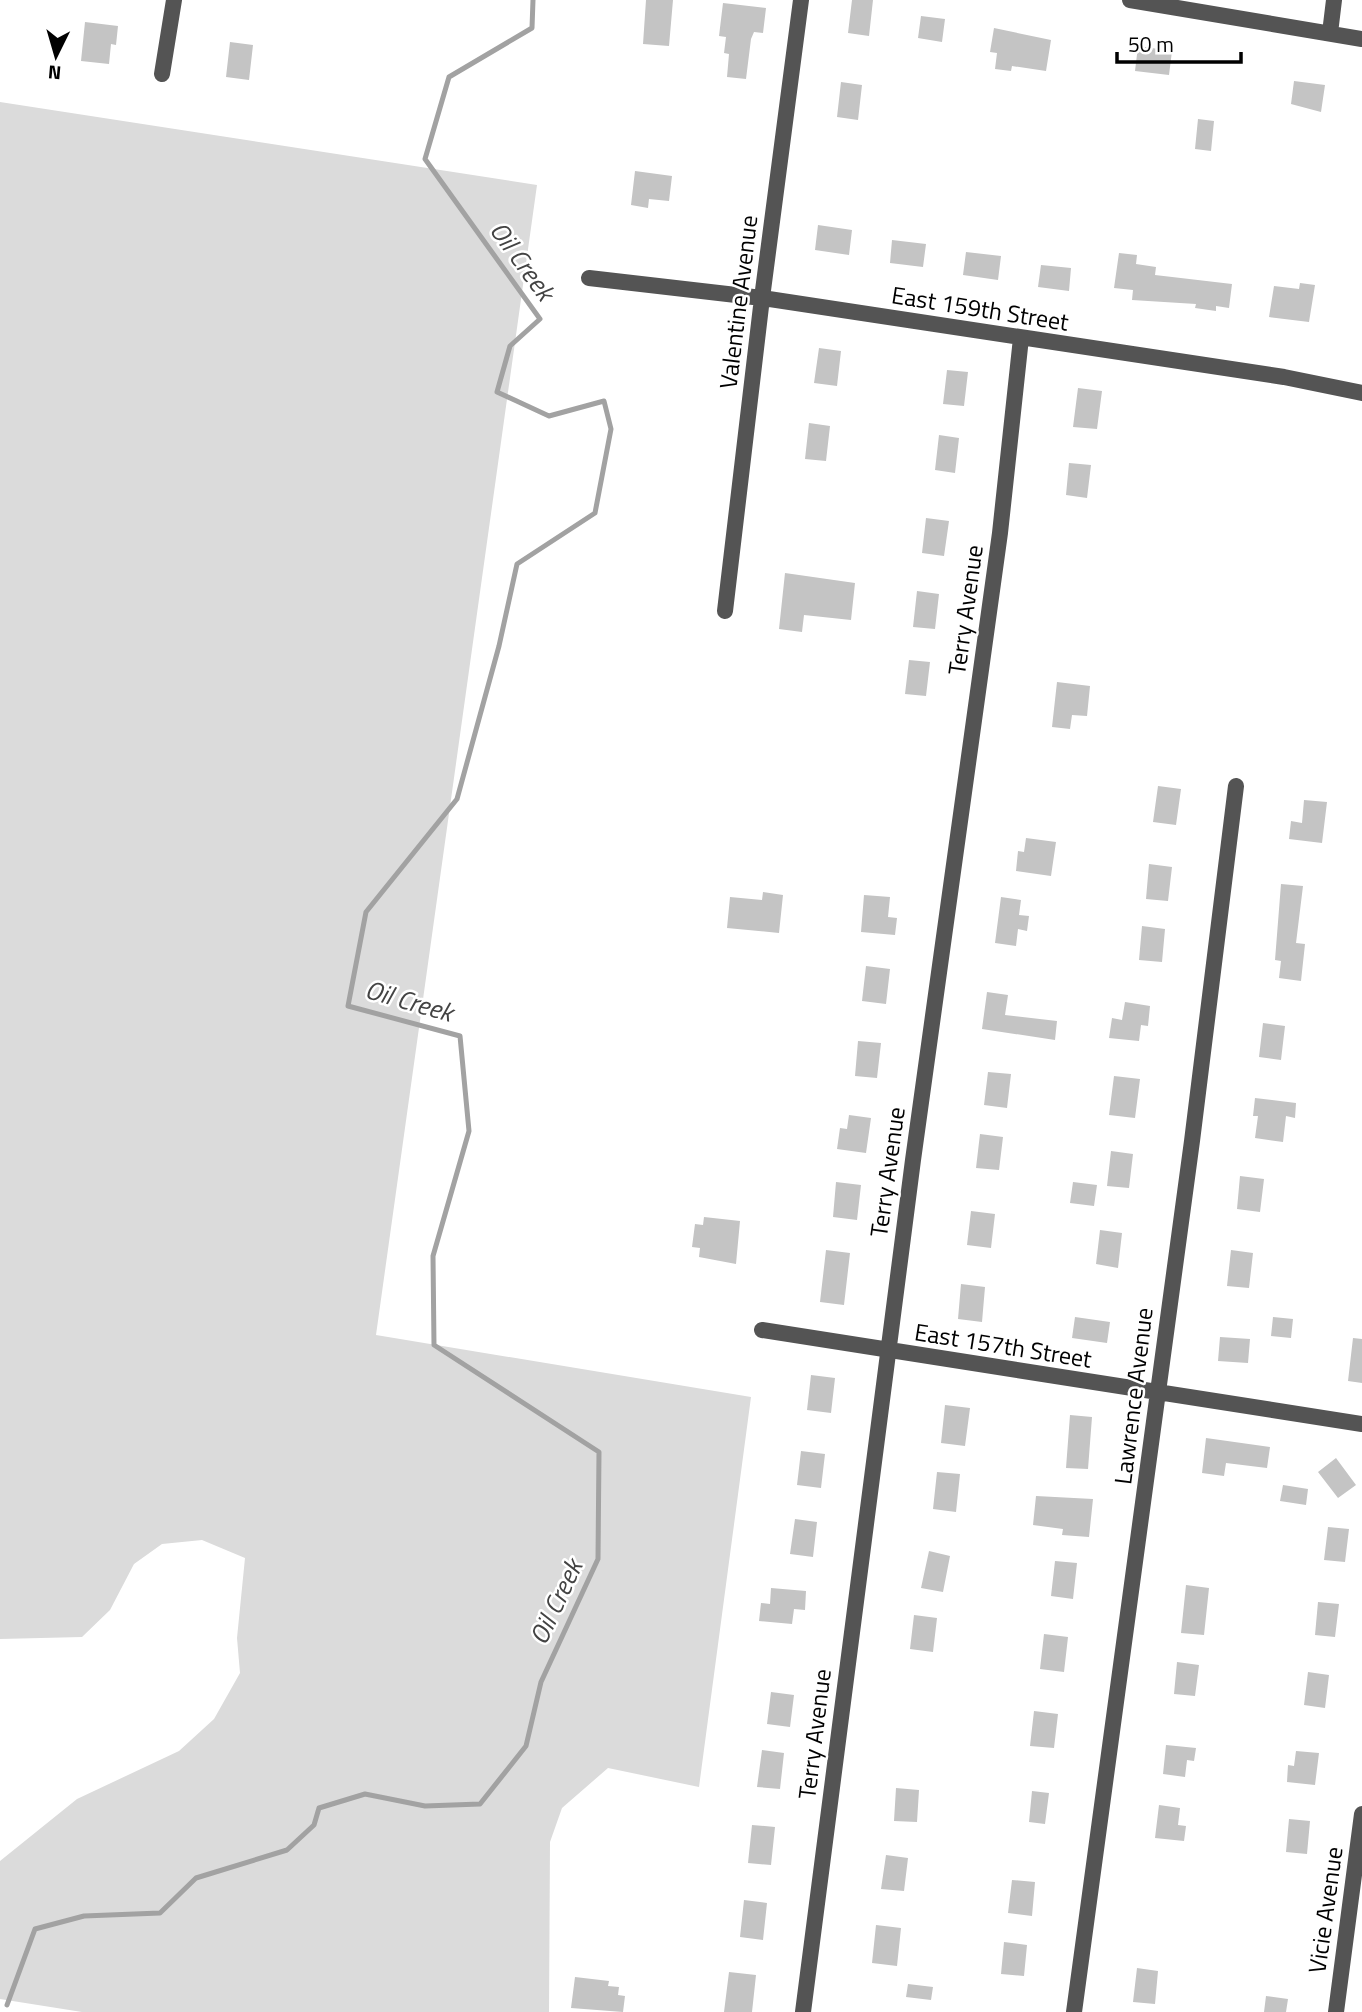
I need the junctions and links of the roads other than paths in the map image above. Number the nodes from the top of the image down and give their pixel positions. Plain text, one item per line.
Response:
1 (174, 0) edge
2 (801, 0) edge
3 (1130, 0) edge
4 (1334, 0) edge
5 (1330, 33) junction
6 (1362, 38) edge
7 (162, 74) dead end
8 (589, 278) dead end
9 (762, 298) junction
10 (1021, 338) junction
11 (1362, 393) edge
12 (725, 611) dead end
13 (1236, 786) dead end
14 (762, 1330) dead end
15 (888, 1350) junction
16 (1158, 1393) junction
17 (1362, 1424) edge
18 (1362, 1815) edge
19 (803, 2012) edge
20 (1074, 2012) edge
21 (1336, 2012) edge

1 - 7 street
2 - 9 street, Valentine Avenue
3 - 5 street
4 - 5 street
5 - 6 street
8 - 9 street, East 159th Street
9 - 10 street, East 159th Street
9 - 12 street, Valentine Avenue
10 - 11 street, East 159th Street
10 - 15 street, Terry Avenue
13 - 16 street, Lawrence Avenue
14 - 15 street, East 157th Street
15 - 16 street, East 157th Street
15 - 19 street, Terry Avenue
16 - 17 street, East 157th Street
16 - 20 street, Lawrence Avenue
18 - 21 street, Vicie Avenue

